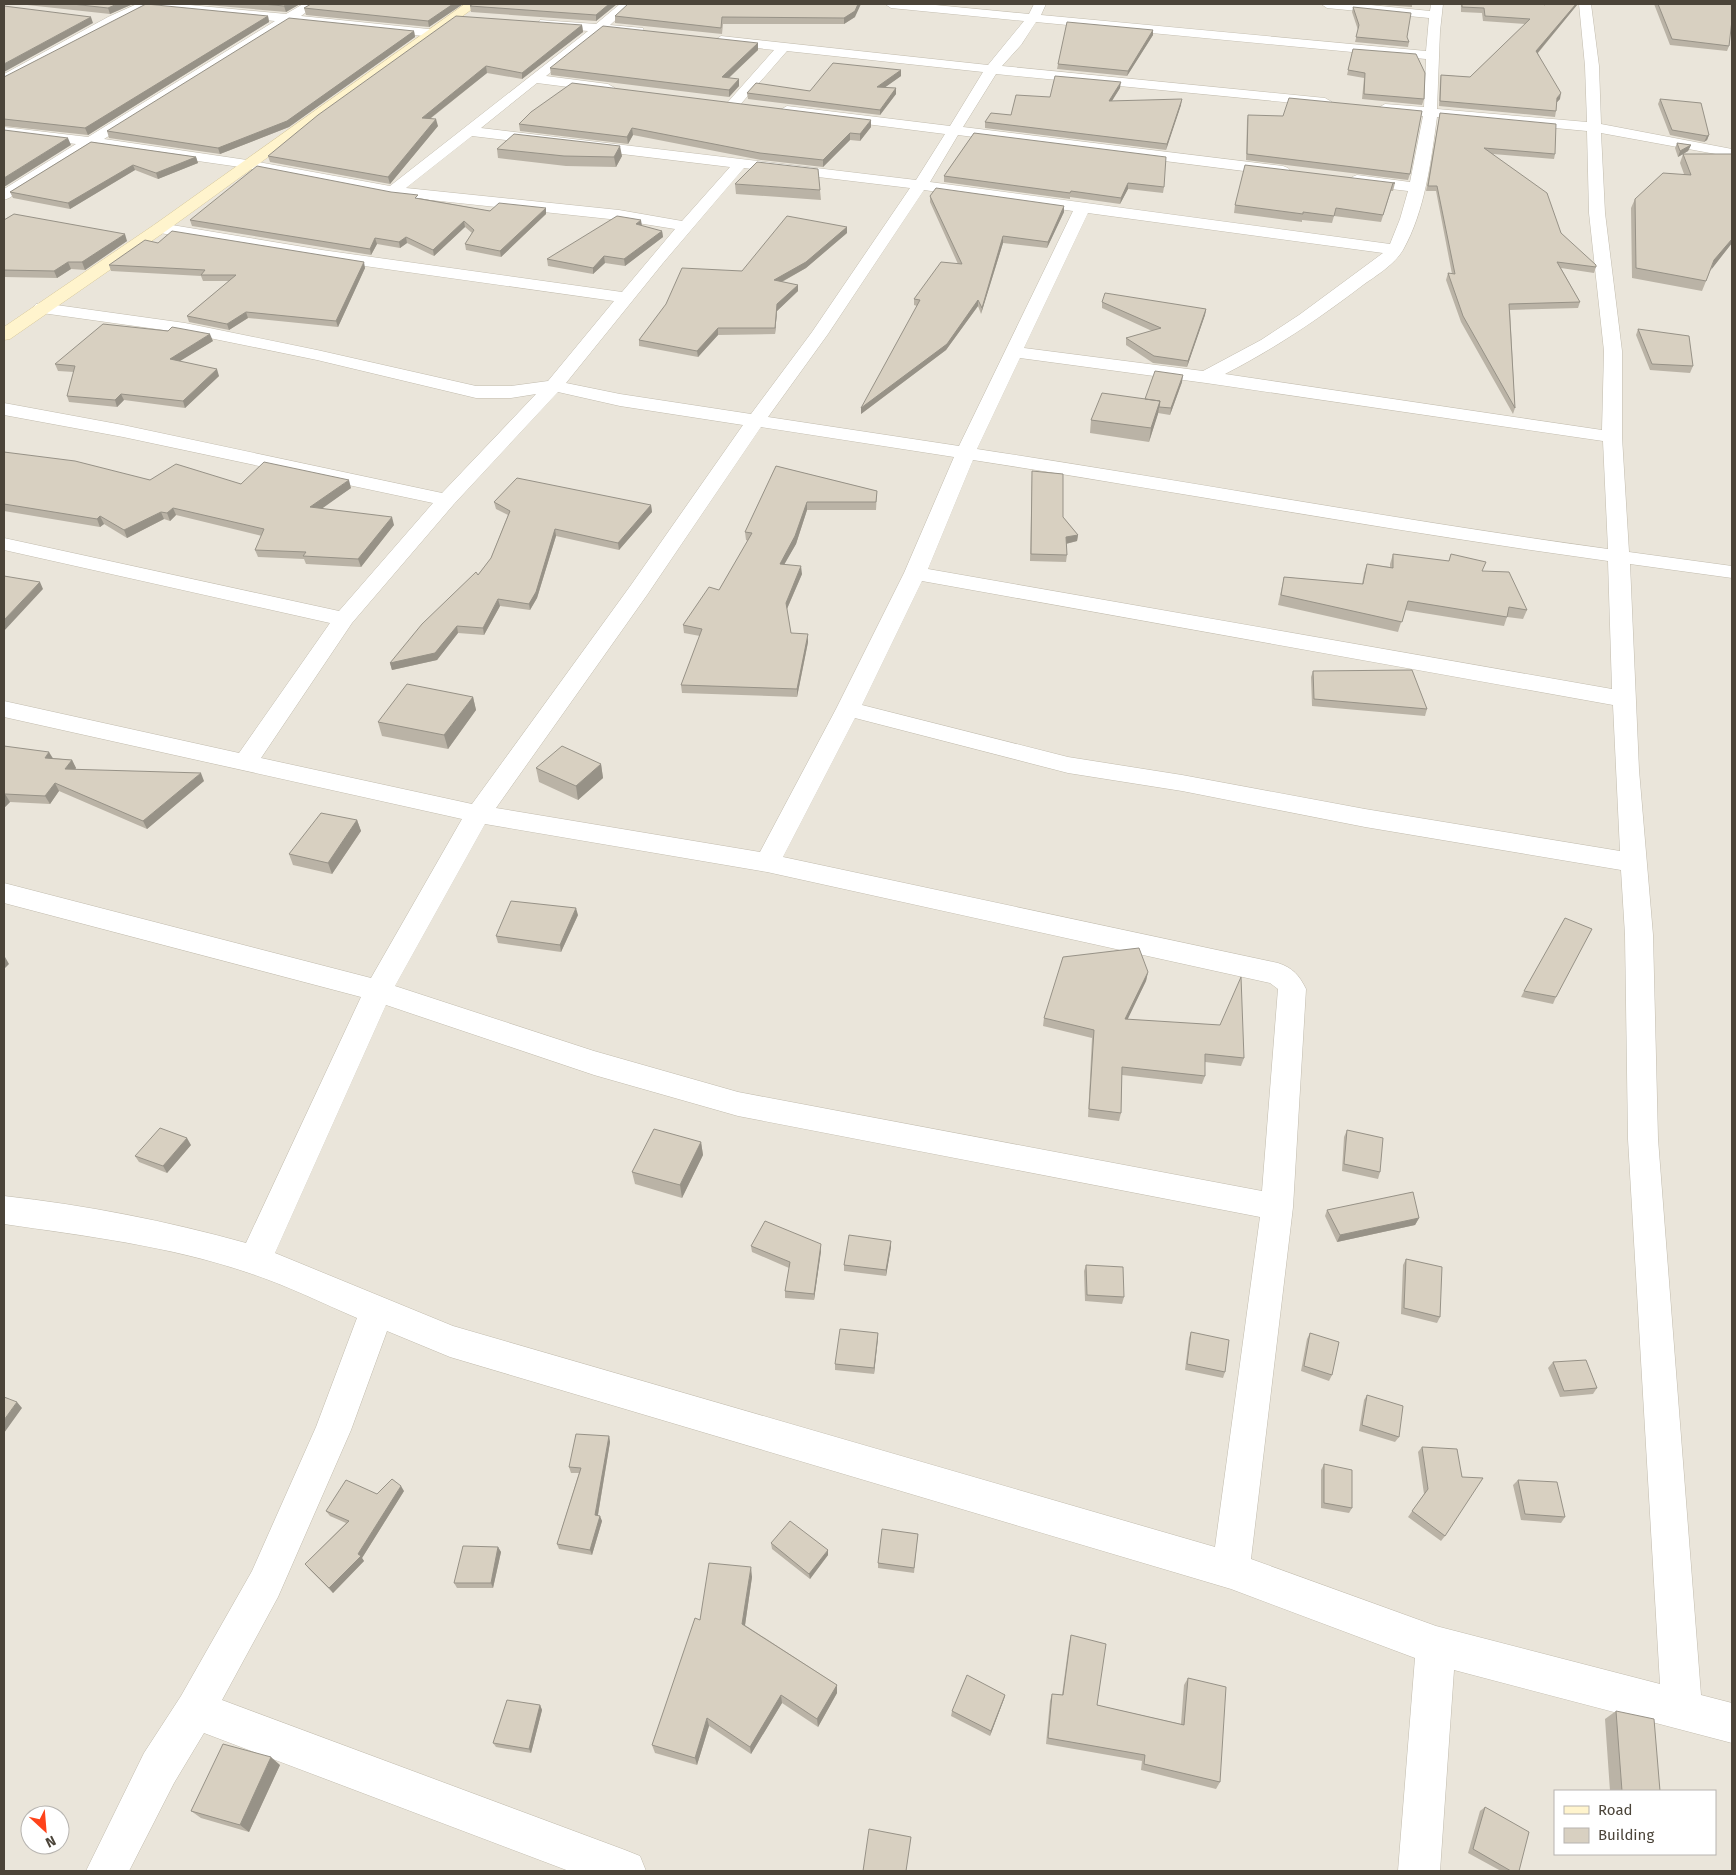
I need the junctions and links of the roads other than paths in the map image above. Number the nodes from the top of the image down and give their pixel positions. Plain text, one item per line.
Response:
1 (145, 4) edge
2 (311, 4) edge
3 (627, 4) edge
4 (892, 4) edge
5 (1327, 4) edge
6 (1585, 4) edge
7 (1436, 10) edge
8 (474, 11) edge
9 (1036, 11) edge
10 (92, 17) edge
11 (289, 18) junction
12 (112, 20) junction
13 (533, 22) edge
14 (600, 27) junction
15 (434, 32) junction
16 (648, 32) edge
17 (706, 39) edge
18 (783, 47) junction
19 (1433, 56) junction
20 (992, 69) junction
21 (7, 74) edge
22 (534, 79) junction
23 (619, 90) edge
24 (715, 101) edge
25 (734, 104) junction
26 (1341, 104) edge
27 (753, 106) edge
28 (1371, 107) edge
29 (772, 108) edge
30 (1430, 112) junction
31 (1592, 127) junction
32 (954, 130) junction
33 (4, 131) edge
34 (470, 131) junction
35 (89, 141) junction
36 (1731, 155) edge
37 (741, 163) junction
38 (247, 164) junction
39 (1299, 173) edge
40 (1348, 179) edge
41 (920, 185) junction
42 (1416, 187) junction
43 (393, 191) junction
44 (4, 195) edge
45 (1082, 208) junction
46 (685, 226) junction
47 (160, 228) junction
48 (1395, 250) junction
49 (626, 298) junction
50 (42, 308) junction
51 (4, 335) edge
52 (1012, 352) junction
53 (1206, 377) junction
54 (554, 386) junction
55 (4, 409) edge
56 (756, 420) junction
57 (1612, 437) junction
58 (966, 452) junction
59 (447, 500) junction
60 (4, 544) edge
61 (1619, 557) junction
62 (1732, 572) edge
63 (915, 573) junction
64 (344, 619) junction
65 (1624, 699) junction
66 (4, 709) edge
67 (848, 709) junction
68 (245, 762) junction
69 (478, 814) junction
70 (767, 863) junction
71 (1633, 863) junction
72 (4, 893) edge
73 (378, 991) junction
74 (1277, 1207) junction
75 (4, 1210) edge
76 (255, 1260) junction
77 (377, 1311) junction
78 (1231, 1570) junction
79 (1436, 1646) junction
80 (195, 1710) junction
81 (1682, 1710) junction
82 (1732, 1723) edge
83 (107, 1871) edge
84 (625, 1871) edge
85 (1419, 1871) edge

1 - 11 street
1 - 12 street
2 - 11 street
3 - 14 street
4 - 9 street
5 - 7 street
6 - 31 street
7 - 19 street
8 - 15 street
9 - 19 street
9 - 20 street
10 - 12 street
11 - 15 street
11 - 35 street
12 - 21 street
13 - 14 street
14 - 16 street
14 - 22 street
15 - 38 street
17 - 18 street
18 - 20 street
18 - 25 street
19 - 30 street
20 - 26 street
20 - 32 street
22 - 23 street
22 - 34 street
24 - 25 street
25 - 27 street
28 - 30 street
29 - 32 street
30 - 31 street
30 - 42 street
31 - 36 street
31 - 57 street
32 - 39 street
32 - 41 street
33 - 35 street
34 - 37 street
34 - 43 street
35 - 38 street
35 - 44 street
37 - 41 street
37 - 46 street
38 - 43 street
38 - 47 street
40 - 42 street
41 - 45 street
41 - 56 street
42 - 48 street
43 - 46 street
45 - 48 street
45 - 52 street
46 - 49 street
47 - 49 street
47 - 50 street
48 - 53 street
49 - 54 street
50 - 51 street
50 - 54 street
52 - 53 street
52 - 58 street
53 - 57 street
54 - 56 street
54 - 59 street
55 - 59 street
56 - 58 street
56 - 69 street
57 - 61 street
58 - 61 street
58 - 63 street
59 - 64 street
60 - 64 street
61 - 62 street
61 - 65 street
63 - 65 street
63 - 67 street
64 - 68 street
65 - 71 street
66 - 68 street
67 - 70 street
67 - 71 street
68 - 69 street
69 - 70 street
69 - 73 street
70 - 74 street
71 - 81 street
72 - 73 street
73 - 74 street
73 - 76 street
74 - 78 street
75 - 76 street
76 - 77 street
77 - 78 street
77 - 80 street
78 - 79 street
79 - 81 street
79 - 85 street
80 - 83 street
80 - 84 street
81 - 82 street

